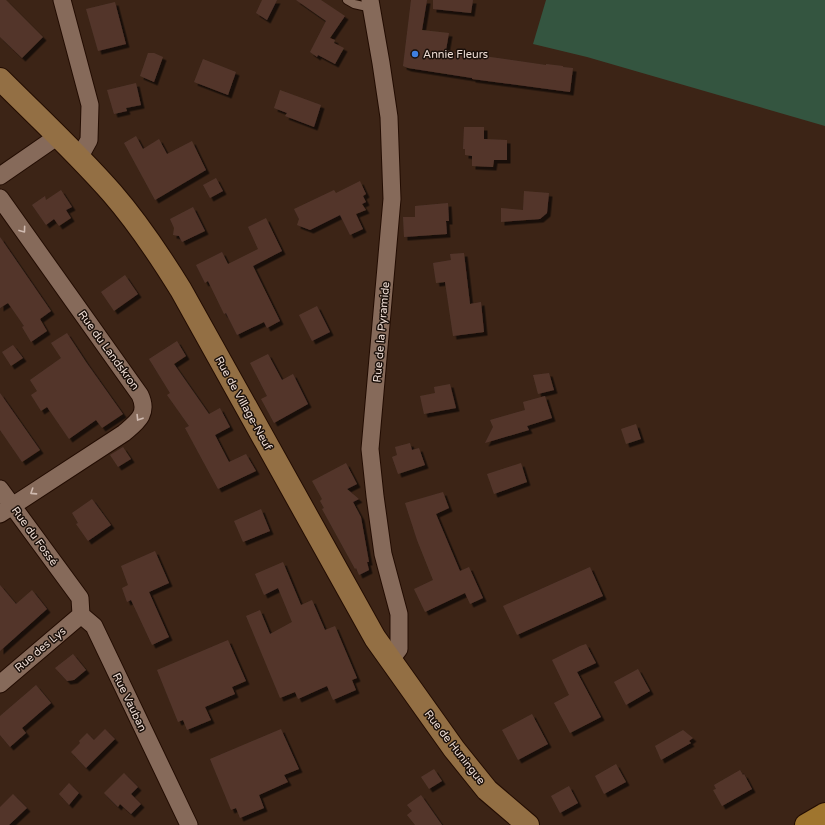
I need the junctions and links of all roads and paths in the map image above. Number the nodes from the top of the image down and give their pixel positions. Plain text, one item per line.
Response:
1 (62, 0) edge
2 (347, 0) edge
3 (371, 4) edge
4 (0, 79) edge
5 (58, 136) junction
6 (79, 158) junction
7 (0, 176) edge
8 (0, 198) edge
9 (0, 489) edge
10 (6, 510) edge
11 (81, 615) junction
12 (390, 661) junction
13 (0, 684) edge
14 (825, 814) edge
15 (189, 825) edge
16 (528, 825) edge
17 (806, 825) edge

1 - 6 street
2 - 3 lane
3 - 12 street, Rue de la Pyramide
4 - 5 street, Rue de Village-Neuf
5 - 6 street, Rue de Village-Neuf
5 - 7 street
6 - 12 street, Rue de Village-Neuf
8 -> 10 street, Rue du Landskron
9 - 10 street, Rue du Fossé
10 - 11 street, Rue du Fossé
11 - 13 street, Rue des Lys
11 - 15 street, Rue Vauban
12 - 16 street, Rue de Huningue
14 - 17 main road

